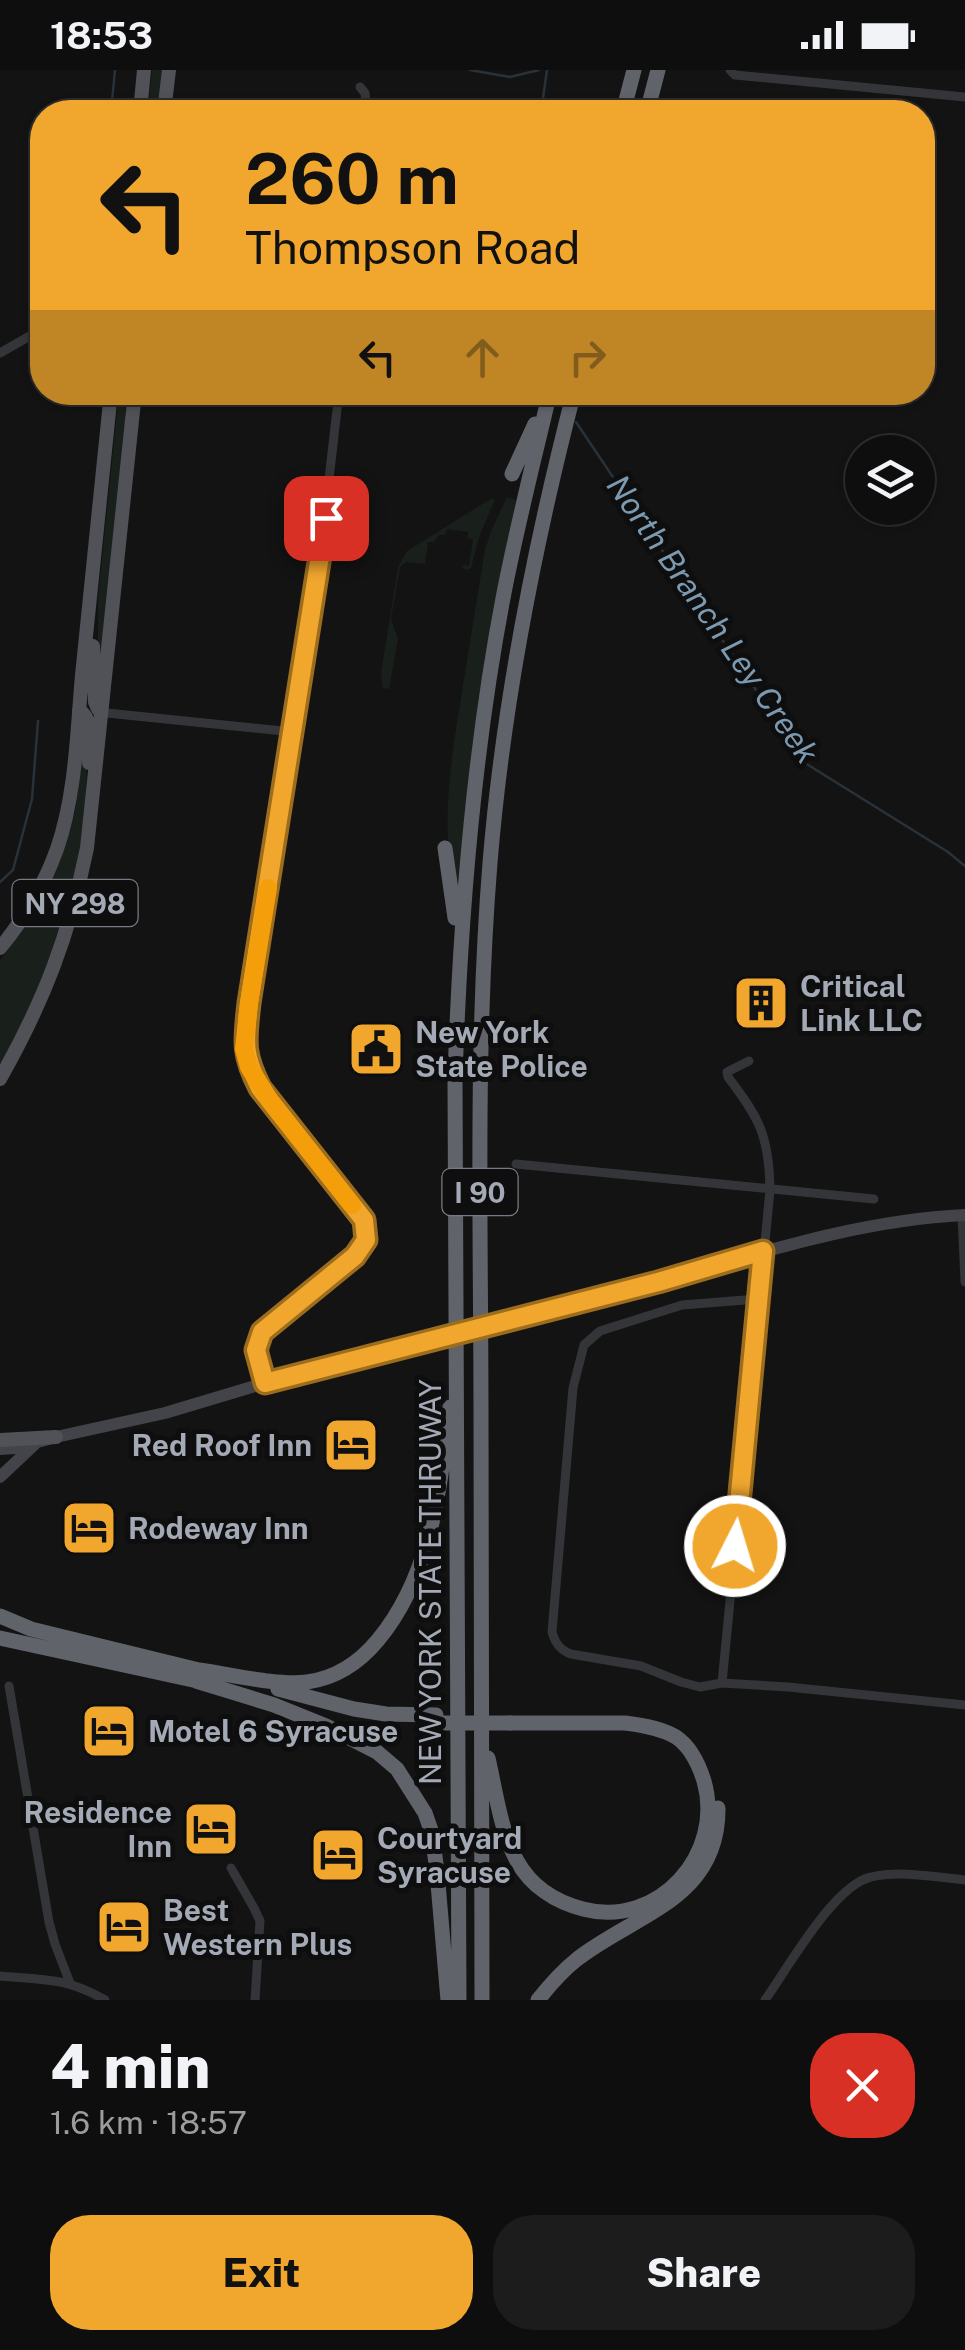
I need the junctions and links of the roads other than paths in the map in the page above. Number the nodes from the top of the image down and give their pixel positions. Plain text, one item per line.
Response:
1 (144, 70) edge
2 (168, 70) edge
3 (634, 70) edge
4 (658, 70) edge
5 (730, 70) edge
6 (360, 86) dead end
7 (965, 97) edge
8 (141, 100) edge
9 (165, 100) edge
10 (366, 100) edge
11 (626, 100) edge
12 (650, 100) edge
13 (30, 336) edge
14 (0, 353) edge
15 (110, 405) edge
16 (132, 405) edge
17 (337, 405) edge
18 (543, 405) edge
19 (547, 405) edge
20 (571, 405) edge
21 (512, 474) dead end
22 (90, 595) junction
23 (79, 710) junction
24 (102, 712) junction
25 (293, 732) junction
26 (90, 828) junction
27 (445, 848) dead end
28 (0, 948) edge
29 (458, 970) junction
30 (749, 1061) dead end
31 (0, 1079) edge
32 (516, 1164) dead end
33 (770, 1190) junction
34 (874, 1199) dead end
35 (963, 1215) edge
36 (763, 1251) junction
37 (965, 1282) edge
38 (758, 1298) junction
39 (457, 1357) junction
40 (265, 1383) junction
41 (56, 1437) junction
42 (0, 1440) edge
43 (36, 1443) junction
44 (0, 1448) edge
45 (0, 1477) edge
46 (0, 1616) edge
47 (0, 1638) edge
48 (198, 1676) junction
49 (722, 1682) junction
50 (9, 1686) dead end
51 (965, 1705) edge
52 (510, 1719) junction
53 (482, 1727) junction
54 (231, 1868) dead end
55 (965, 1880) edge
56 (0, 1976) edge
57 (70, 1983) junction
58 (98, 1998) edge
59 (255, 2000) edge
60 (448, 2000) edge
61 (459, 2000) edge
62 (482, 2000) edge
63 (538, 2000) edge
64 (764, 2000) edge

1 - 8 main road
2 - 9 main road
3 - 11 highway
4 - 12 highway
5 - 7 street
6 - 10 street
13 - 14 street
15 - 22 main road, NY 298
16 - 24 main road, NY 298
17 - 25 street
18 - 21 highway
19 - 29 highway, NEW YORK STATE THRUWAY / I 90
20 - 53 highway, NEW YORK STATE THRUWAY / I 90
22 - 23 main road, NY 298
22 - 24 main road
23 - 24 street
23 - 26 main road
23 - 28 main road, NY 298
24 - 25 street
24 - 26 main road, NY 298
25 - 40 street
26 - 31 main road, NY 298
27 - 29 highway
29 - 39 highway, NEW YORK STATE THRUWAY / I 90
30 - 33 street
32 - 33 street
33 - 34 street
33 - 36 street
35 - 36 street
35 - 37 street
36 - 38 street
36 - 40 street, bridge
38 - 49 street
38 - 49 street
39 - 48 highway
39 - 61 highway, NEW YORK STATE THRUWAY / I 90
40 - 41 street
41 - 42 main road
41 - 43 street
43 - 44 street
43 - 45 street
46 - 48 highway
47 - 48 highway
48 - 52 highway
48 - 60 highway
49 - 51 street
50 - 57 street
52 - 53 highway
52 - 63 highway
53 - 62 highway, NEW YORK STATE THRUWAY / I 90
54 - 59 street
55 - 64 street
56 - 57 street
57 - 58 street

